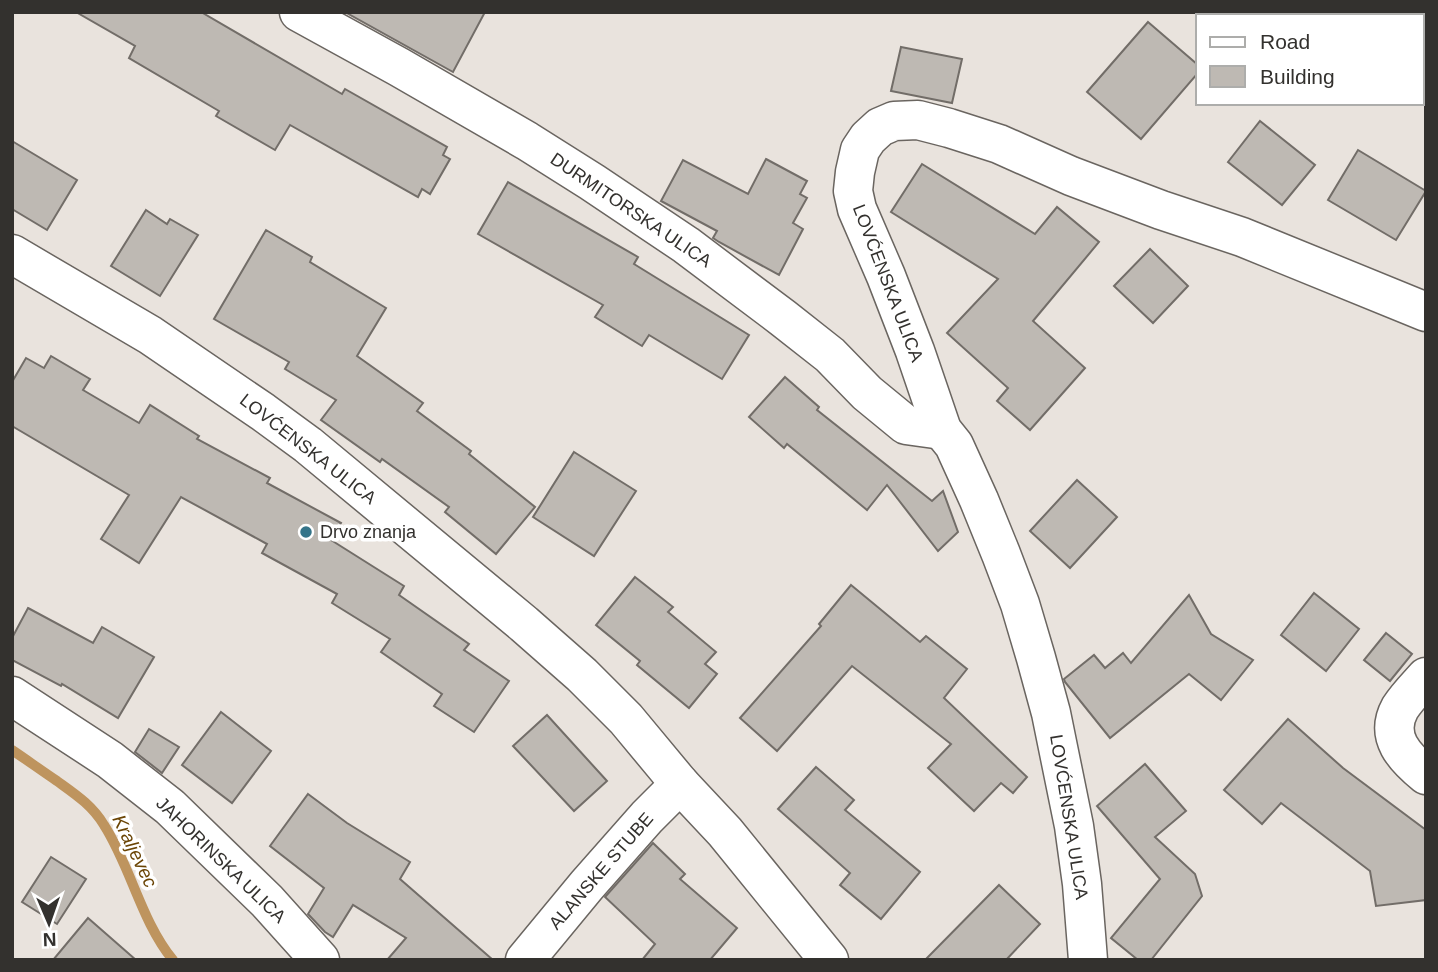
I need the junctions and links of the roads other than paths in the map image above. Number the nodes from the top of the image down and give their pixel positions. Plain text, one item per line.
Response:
1 (299, 12) edge
2 (12, 254) edge
3 (1426, 312) edge
4 (942, 430) junction
5 (1426, 677) edge
6 (12, 696) edge
7 (1426, 775) edge
8 (680, 783) junction
9 (320, 960) edge
10 (525, 960) edge
11 (829, 960) edge
12 (1088, 960) edge

1 - 4 street, DURMITORSKA ULICA
2 - 8 street, LOVĆENSKA ULICA
3 - 4 street, LOVĆENSKA ULICA
4 - 12 street, LOVĆENSKA ULICA
5 - 7 street
6 - 9 street, JAHORINSKA ULICA
8 - 10 street, ALANSKE STUBE
8 - 11 street, LOVĆENSKA ULICA

